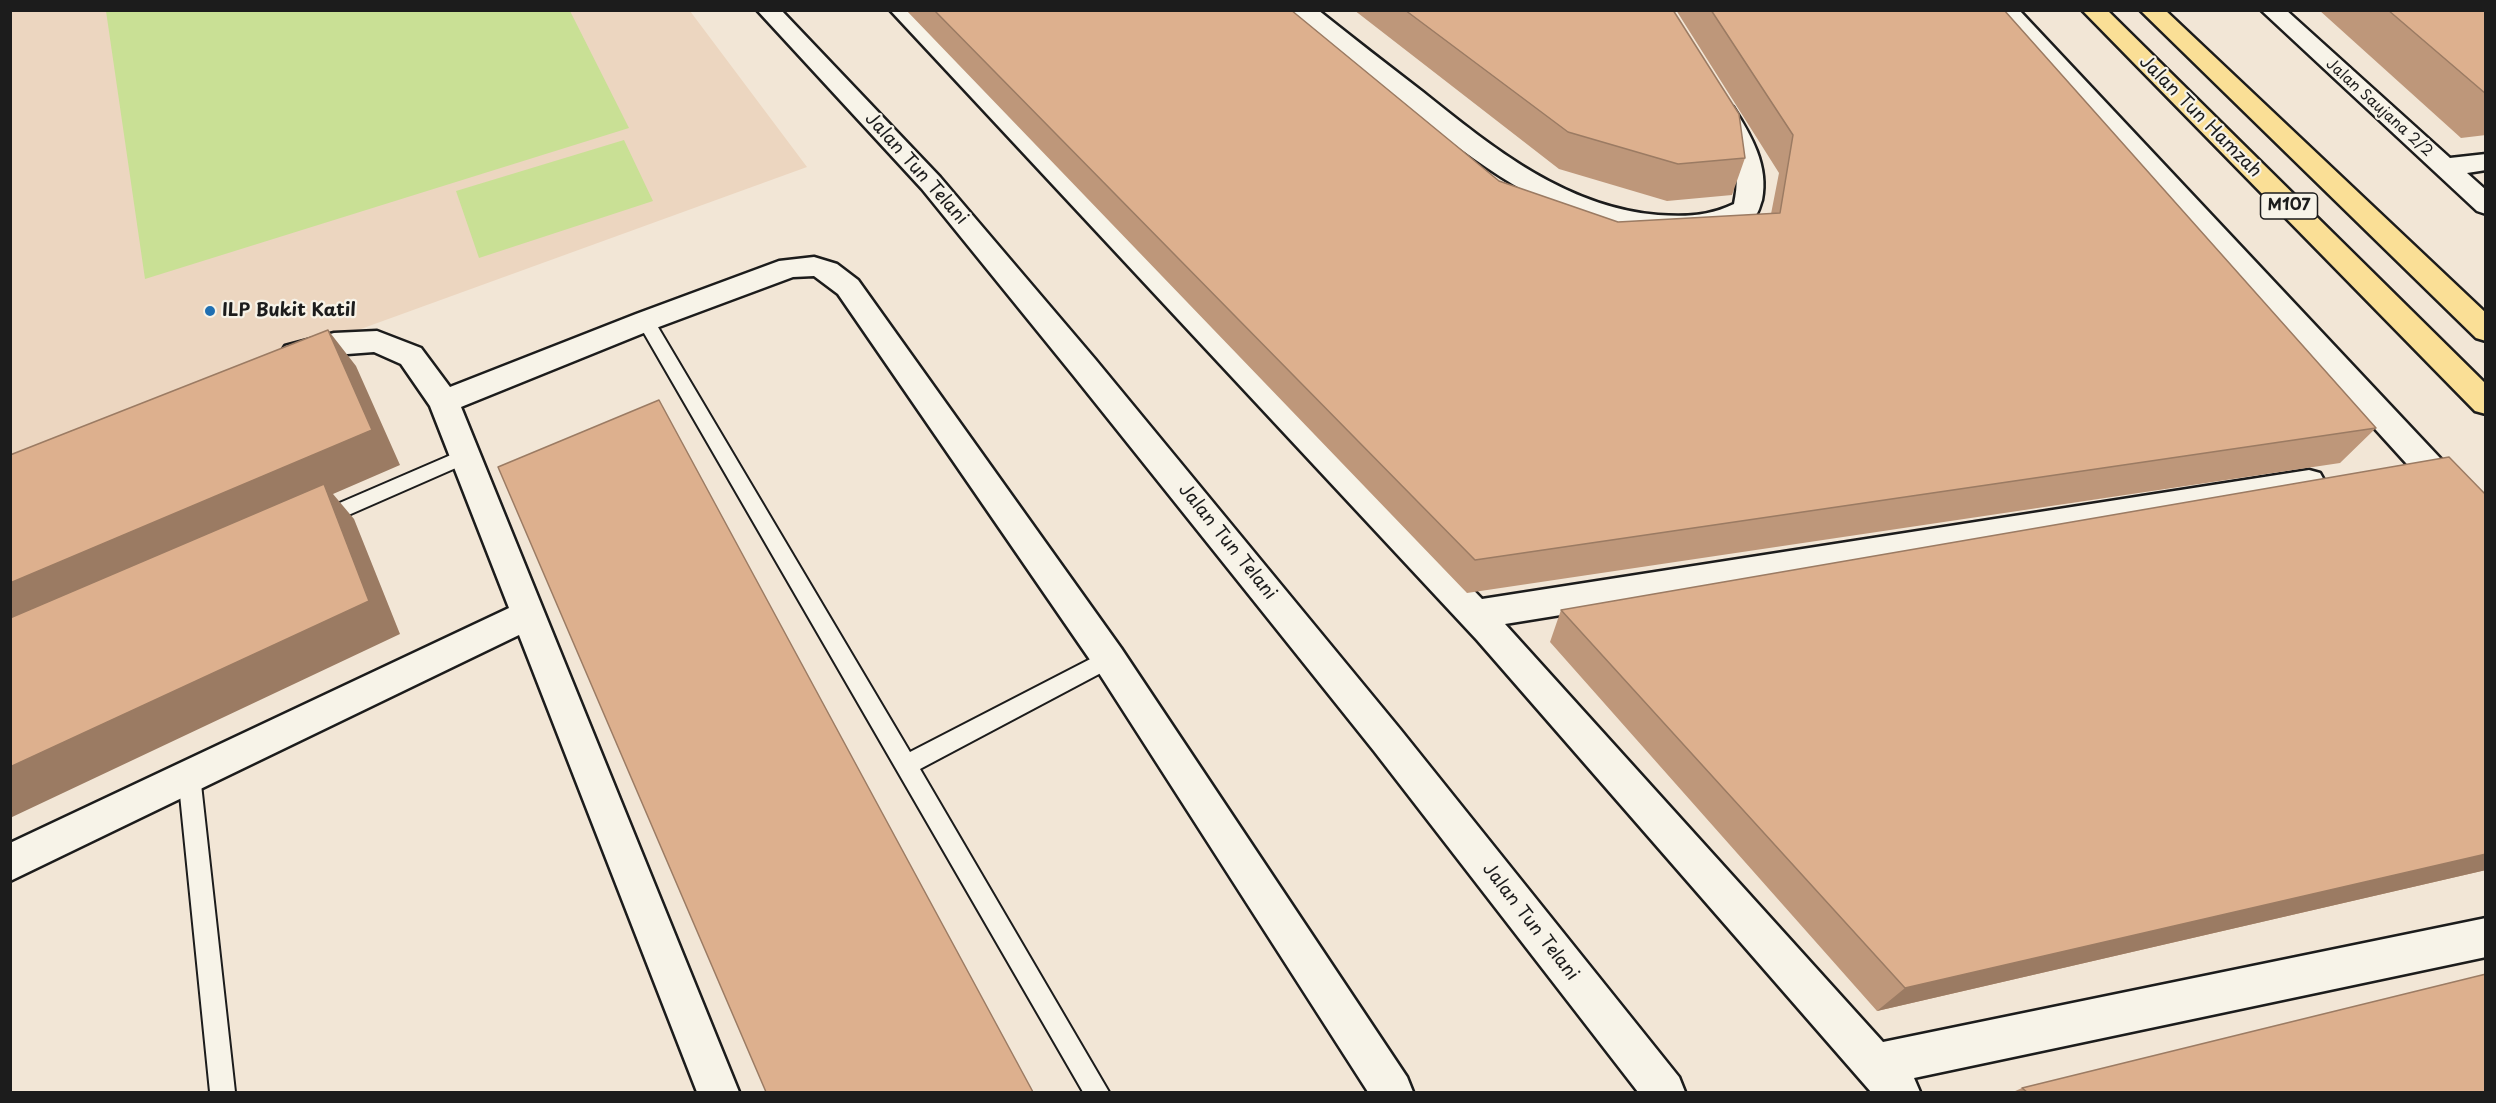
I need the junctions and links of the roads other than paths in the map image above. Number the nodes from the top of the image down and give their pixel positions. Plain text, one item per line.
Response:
1 (768, 10) edge
2 (901, 10) edge
3 (1303, 10) edge
4 (2006, 10) edge
5 (2092, 10) edge
6 (2151, 10) edge
7 (2272, 10) edge
8 (1710, 92) edge
9 (2486, 162) edge
10 (2444, 167) junction
11 (2486, 205) edge
12 (646, 321) junction
13 (2486, 331) edge
14 (267, 361) edge
15 (444, 402) junction
16 (2486, 403) edge
17 (467, 455) junction
18 (2426, 463) junction
19 (2391, 469) edge
20 (2343, 476) edge
21 (304, 526) edge
22 (2486, 530) edge
23 (529, 614) junction
24 (1473, 615) junction
25 (1109, 658) junction
26 (906, 765) junction
27 (189, 775) junction
28 (10, 863) edge
29 (2486, 937) edge
30 (1887, 1079) edge
31 (224, 1092) edge
32 (718, 1092) edge
33 (1097, 1092) edge
34 (1392, 1092) edge
35 (1664, 1092) edge

1 - 35 street, Jalan Tun Telani
2 - 24 street
3 - 8 street
4 - 18 street
5 - 16 main road, Jalan Tun Hamzah / M107
6 - 13 main road, M107
7 - 10 street, Jalan Saujana 2/2
9 - 10 street
10 - 11 street, Jalan Saujana 2/2
12 - 15 street
12 - 25 street
12 - 26 lane
14 - 15 street
15 - 17 street
17 - 21 lane
17 - 23 street
18 - 19 street
18 - 22 street
20 - 24 street
23 - 27 street
23 - 32 street
24 - 30 street
25 - 26 lane
25 - 34 street
26 - 33 lane
27 - 28 street
27 - 31 lane
29 - 30 street

